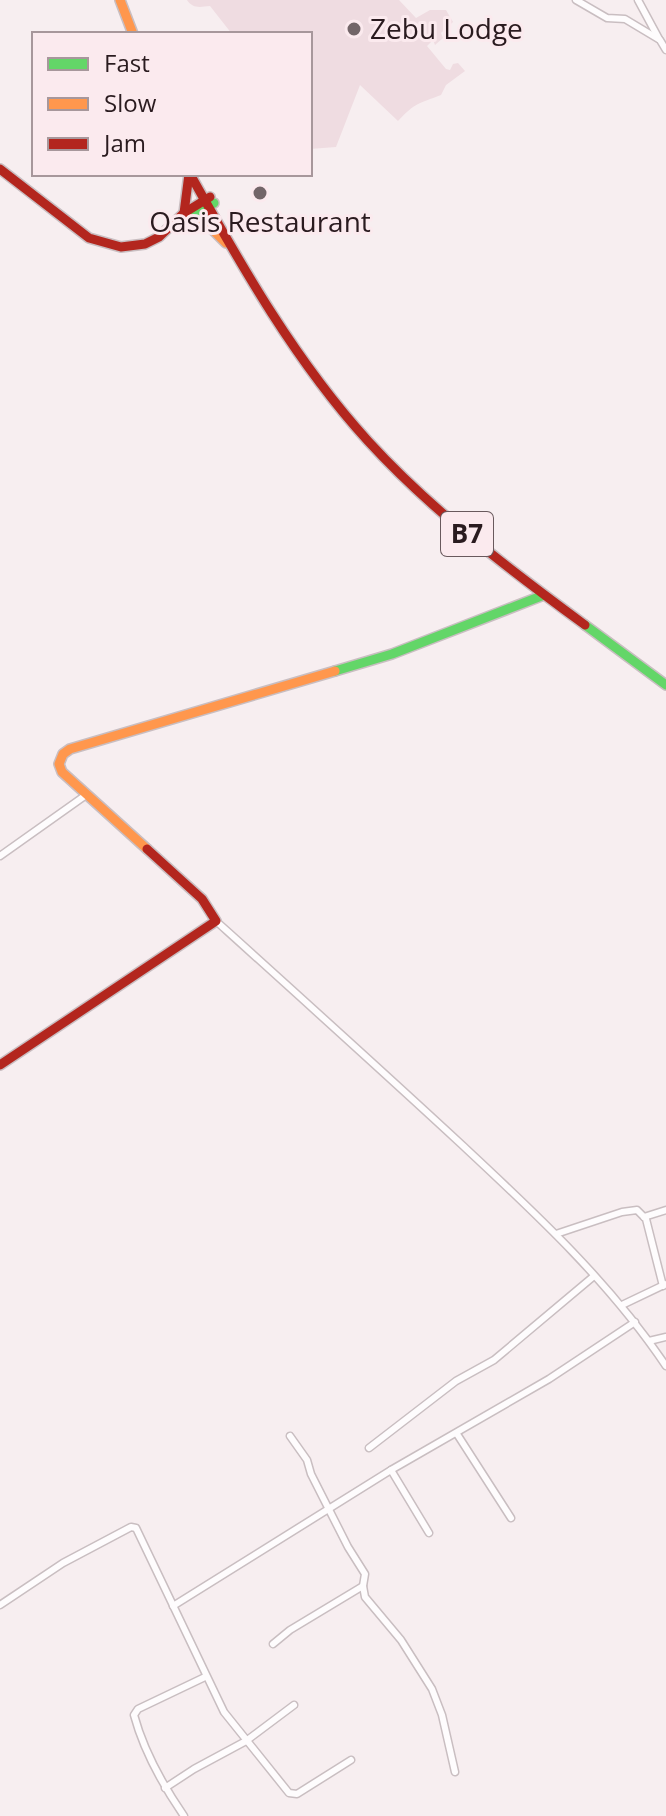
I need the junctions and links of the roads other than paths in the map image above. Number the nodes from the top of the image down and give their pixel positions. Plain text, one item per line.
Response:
1 (113, 0) edge
2 (120, 0) edge
3 (576, 0) edge
4 (640, 1) edge
5 (125, 32) edge
6 (132, 32) edge
7 (664, 45) edge
8 (0, 169) edge
9 (189, 176) edge
10 (190, 176) edge
11 (198, 176) edge
12 (209, 201) junction
13 (183, 217) junction
14 (231, 247) junction
15 (296, 351) junction
16 (544, 595) junction
17 (666, 685) edge
18 (86, 795) junction
19 (0, 856) edge
20 (216, 921) junction
21 (0, 1065) edge
22 (666, 1210) edge
23 (644, 1217) junction
24 (556, 1234) junction
25 (594, 1276) junction
26 (665, 1285) edge
27 (622, 1305) junction
28 (635, 1322) junction
29 (666, 1337) edge
30 (649, 1341) junction
31 (666, 1366) edge
32 (457, 1434) junction
33 (290, 1436) dead end
34 (369, 1448) dead end
35 (391, 1470) junction
36 (331, 1509) junction
37 (511, 1518) dead end
38 (429, 1533) dead end
39 (363, 1586) junction
40 (0, 1605) edge
41 (173, 1606) junction
42 (273, 1644) dead end
43 (205, 1677) junction
44 (294, 1705) dead end
45 (246, 1741) junction
46 (351, 1760) dead end
47 (455, 1772) dead end
48 (165, 1788) junction
49 (184, 1816) edge

1 - 5 main road
2 - 6 main road
3 - 7 street
4 - 7 street
8 - 13 main road
9 - 13 main road
10 - 12 main road, B7
11 - 12 main road, B7
12 - 13 main road
12 - 14 main road, B7
12 - 15 main road, B7
13 - 14 main road
14 - 15 main road, B7
15 - 16 main road, B7
16 - 17 main road, B7
16 - 18 main road
18 - 19 street
18 - 20 main road
20 - 21 main road
20 - 24 street
22 - 23 street
23 - 24 street
23 - 26 street
24 - 25 street
25 - 27 street
25 - 34 street
26 - 27 street
27 - 28 street
28 - 30 street
28 - 32 street
29 - 30 street
30 - 31 street
32 - 35 street
32 - 37 street
33 - 36 street
35 - 36 street
35 - 38 street
36 - 39 street
36 - 41 street
39 - 42 street
39 - 47 street
40 - 41 street
41 - 43 street
43 - 45 street
43 - 48 street
44 - 45 street
45 - 46 street
45 - 48 street
48 - 49 street

